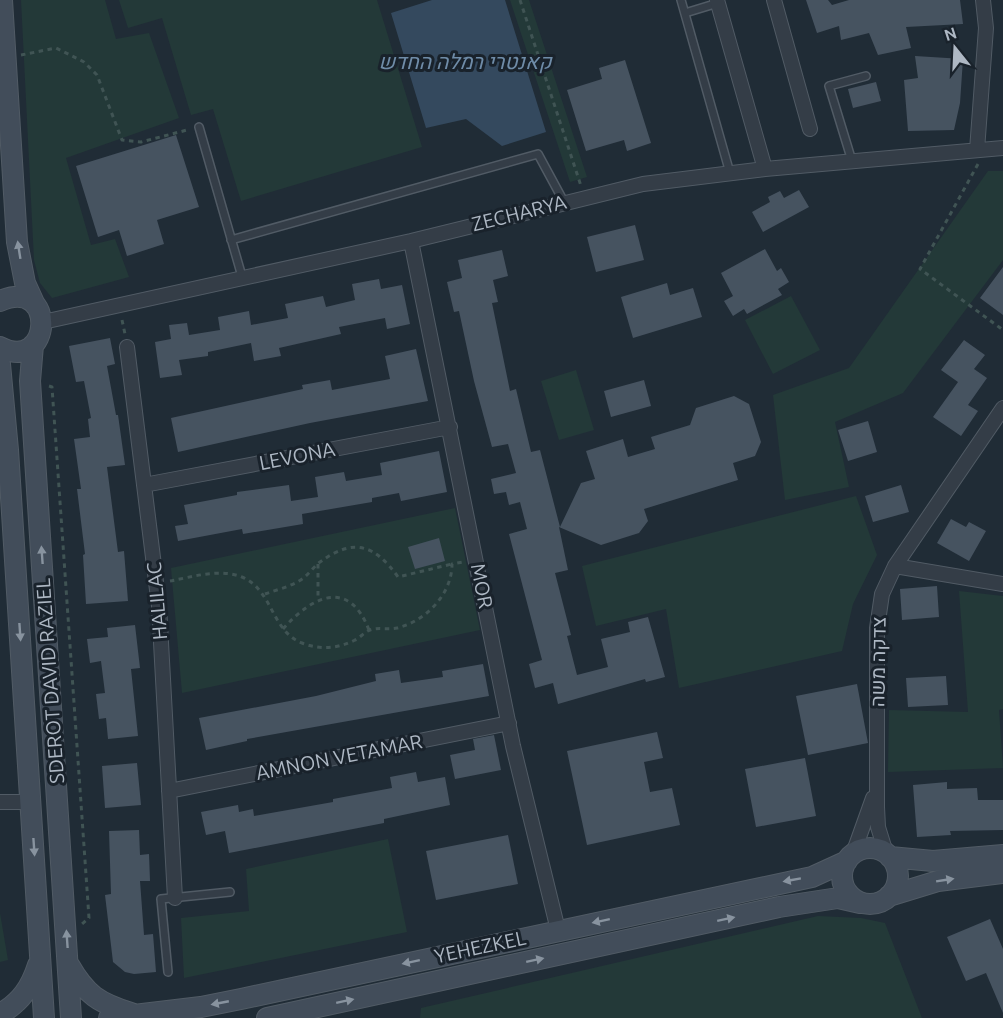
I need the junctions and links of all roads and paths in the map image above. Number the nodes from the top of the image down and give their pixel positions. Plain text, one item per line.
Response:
1 (2, 0) edge
2 (520, 0) edge
3 (681, 0) edge
4 (774, 0) edge
5 (983, 0) edge
6 (717, 1) edge
7 (685, 14) junction
8 (5, 58) junction
9 (866, 76) dead end
10 (199, 127) joint
11 (810, 129) dead end
12 (1003, 148) edge
13 (981, 150) junction
14 (852, 161) junction
15 (765, 169) junction
16 (730, 173) junction
17 (585, 196) junction
18 (564, 202) junction
19 (231, 240) junction
20 (411, 241) junction
21 (243, 280) junction
22 (0, 301) edge
23 (120, 307) junction
24 (39, 313) junction
25 (1003, 330) edge
26 (33, 345) junction
27 (0, 347) edge
28 (127, 348) joint
29 (0, 364) edge
30 (30, 381) junction
31 (1003, 408) edge
32 (450, 427) junction
33 (144, 485) junction
34 (477, 561) junction
35 (318, 564) junction
36 (452, 564) junction
37 (896, 566) junction
38 (156, 584) junction
39 (1003, 584) edge
40 (264, 594) junction
41 (318, 598) junction
42 (282, 629) junction
43 (369, 630) junction
44 (509, 723) junction
45 (877, 781) junction
46 (169, 791) junction
47 (0, 802) edge
48 (31, 802) junction
49 (888, 855) junction
50 (1003, 855) edge
51 (850, 857) junction
52 (1003, 873) edge
53 (230, 891) dead end
54 (889, 896) junction
55 (175, 898) junction
56 (860, 903) junction
57 (558, 930) junction
58 (67, 936) junction
59 (41, 957) junction
60 (68, 964) junction
61 (168, 972) dead end
62 (0, 1014) edge
63 (136, 1015) junction
64 (45, 1018) edge
65 (71, 1018) edge
66 (109, 1018) edge
67 (267, 1018) edge

1 - 8 main road
2 - 17 path
3 - 7 lane
4 - 11 street
5 - 13 street
6 - 7 lane
6 - 15 street
7 - 16 lane
8 - 10 path
24 -> 8 main road
9 - 14 lane
10 - 19 lane
12 - 13 street, ZECHARYA
13 - 14 street, ZECHARYA
13 - 25 path
14 - 15 street, ZECHARYA
15 - 16 street, ZECHARYA
16 - 17 street, ZECHARYA
17 - 18 street, ZECHARYA
18 - 19 lane
18 - 20 street, ZECHARYA
19 - 21 lane
20 - 21 street, ZECHARYA
20 - 32 street, MOR
21 - 23 street, ZECHARYA
22 - 24 main road
23 - 24 street, ZECHARYA
23 - 28 path
24 - 26 main road, SDEROT DAVID RAZIEL
26 - 27 main road
26 - 30 main road, SDEROT DAVID RAZIEL
28 - 33 street, HALILAC
29 -> 48 main road, SDEROT DAVID RAZIEL
58 -> 30 main road, SDEROT DAVID RAZIEL
30 - 58 path
31 - 37 street, צדקה משה
32 - 33 street, LEVONA
32 - 34 street, MOR
33 - 38 street, HALILAC
34 - 36 path
34 - 44 street, MOR
35 - 36 path
35 - 40 path
35 - 41 path
36 - 43 path
37 - 39 street
37 - 45 street, צדקה משה
38 - 40 path
38 - 46 street, HALILAC
40 - 42 path
41 - 42 path
41 - 43 path
42 - 43 path
44 - 46 street, AMNON VETAMAR
44 - 57 street, MOR
45 - 49 street, צדקה משה
45 - 51 street, צדקה משה
46 - 55 street, HALILAC
47 - 48 street, SDEROT DAVID RAZIEL
48 -> 59 main road, SDEROT DAVID RAZIEL
49 - 50 main road
49 - 51 main road
49 - 54 main road
51 - 56 main road
51 -> 57 main road, YEHEZKEL
54 -> 52 main road
53 - 55 lane
54 - 56 main road
55 - 61 lane
67 -> 56 main road, YEHEZKEL
57 -> 63 main road, YEHEZKEL
60 -> 58 main road, SDEROT DAVID RAZIEL
59 - 62 main road
59 - 64 main road, SDEROT DAVID RAZIEL
60 - 63 main road
60 - 65 main road, SDEROT DAVID RAZIEL
63 - 66 main road, YEHEZKEL

